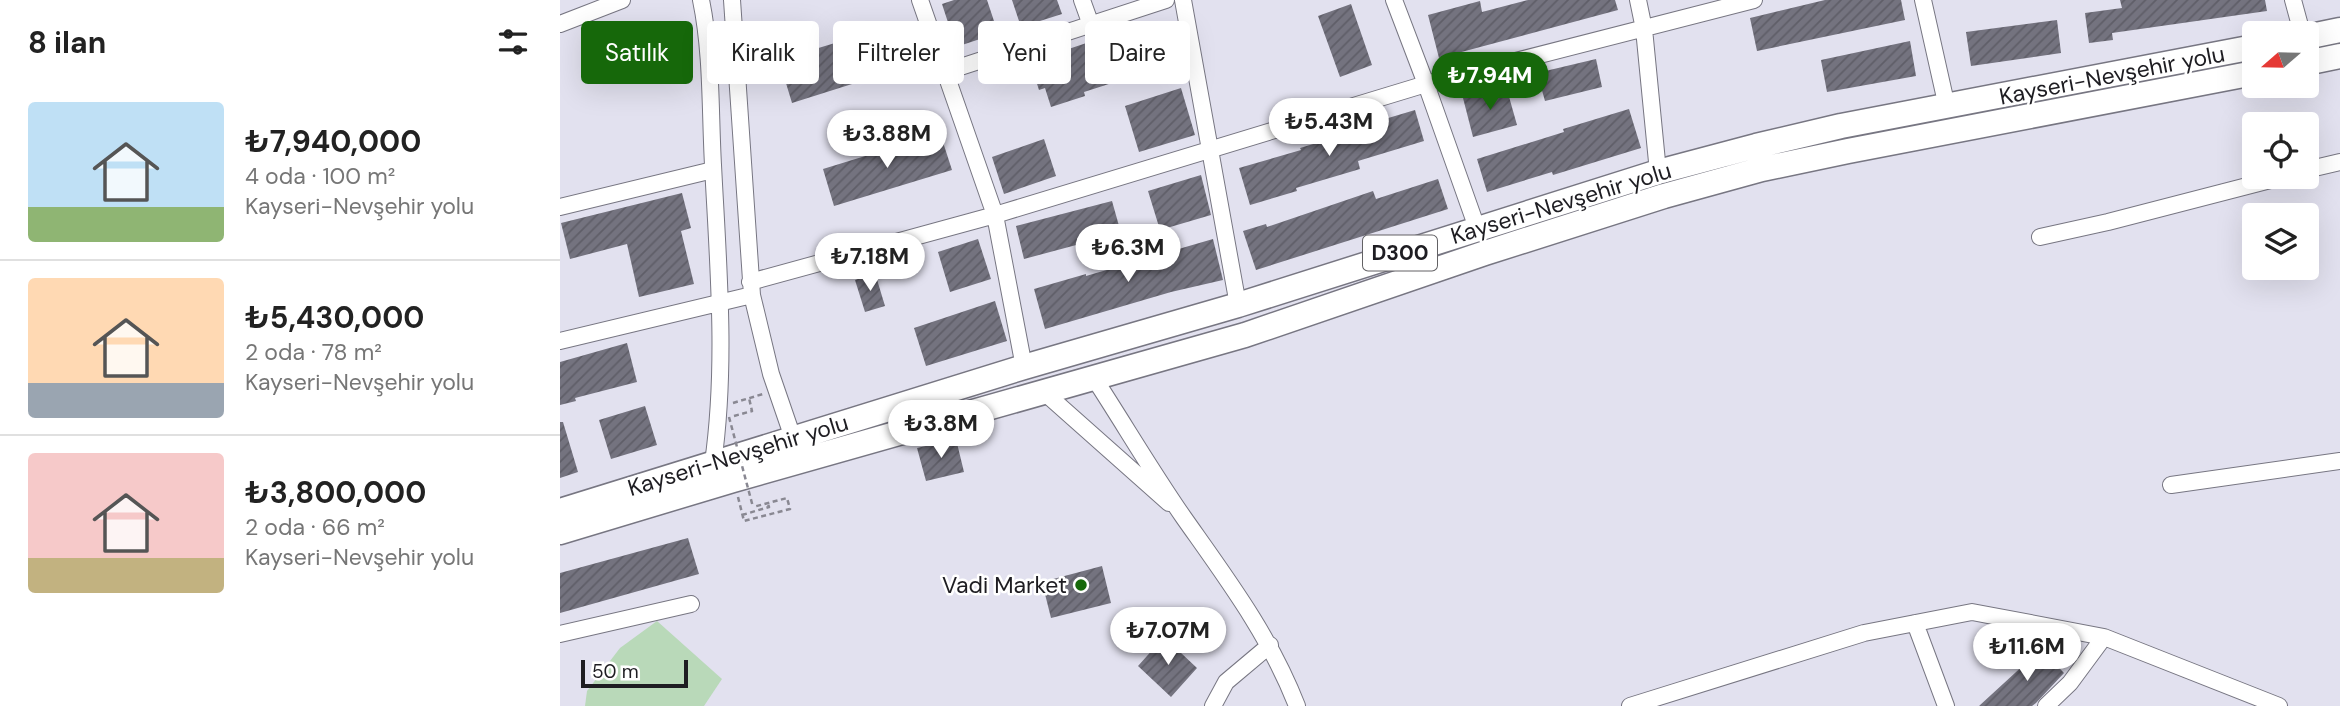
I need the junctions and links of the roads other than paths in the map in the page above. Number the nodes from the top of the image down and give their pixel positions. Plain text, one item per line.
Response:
1 (622, 0) edge
2 (701, 0) edge
3 (732, 0) edge
4 (920, 0) edge
5 (1082, 0) edge
6 (1166, 0) edge
7 (1183, 0) edge
8 (1394, 0) edge
9 (1638, 0) edge
10 (1754, 0) edge
11 (1923, 0) edge
12 (2293, 0) edge
13 (927, 21) edge
14 (1090, 21) edge
15 (1100, 21) edge
16 (2299, 21) edge
17 (560, 24) edge
18 (1085, 26) edge
19 (1644, 29) junction
20 (2340, 30) edge
21 (2319, 34) edge
22 (2242, 49) edge
23 (2340, 56) edge
24 (2319, 60) edge
25 (964, 66) edge
26 (2242, 75) edge
27 (949, 84) edge
28 (1426, 84) junction
29 (1947, 107) junction
30 (1210, 151) junction
31 (2340, 162) edge
32 (2319, 167) edge
33 (713, 170) junction
34 (1658, 172) junction
35 (2242, 187) edge
36 (560, 207) edge
37 (995, 215) junction
38 (1477, 228) junction
39 (2040, 237) dead end
40 (751, 289) junction
41 (720, 304) junction
42 (1238, 305) junction
43 (560, 341) edge
44 (1024, 367) junction
45 (1094, 378) junction
46 (1044, 392) junction
47 (793, 438) junction
48 (2340, 461) edge
49 (713, 463) junction
50 (2171, 485) dead end
51 (560, 511) edge
52 (1183, 517) junction
53 (560, 532) edge
54 (691, 604) dead end
55 (1914, 623) junction
56 (560, 634) edge
57 (2104, 637) junction
58 (1270, 645) junction
59 (1213, 706) edge
60 (1297, 706) edge
61 (1630, 706) edge
62 (1946, 706) edge
63 (2046, 706) edge
64 (2279, 706) edge

1 - 17 street
2 - 33 street
3 - 40 street
4 - 13 street
5 - 14 street
6 - 15 street
7 - 30 street
8 - 28 street
9 - 19 street
10 - 19 street
11 - 29 street
12 - 16 street
18 - 25 street
19 - 28 street
19 - 34 street
20 - 21 highway
22 - 29 highway, Kayseri-Nevşehir yolu / D300
23 - 24 highway
26 - 45 highway, Kayseri-Nevşehir yolu / D300
27 - 37 street
28 - 30 street
28 - 38 street
29 - 34 highway, Kayseri-Nevşehir yolu / D300
30 - 37 street
30 - 42 street
31 - 32 street
33 - 36 street
33 - 41 street
34 - 38 highway, Kayseri-Nevşehir yolu / D300
35 - 39 street
37 - 40 street
37 - 44 street
38 - 42 highway, Kayseri-Nevşehir yolu / D300
40 - 41 street
40 - 47 street
41 - 43 street
41 - 49 street
42 - 44 highway, Kayseri-Nevşehir yolu / D300
44 - 47 highway, Kayseri-Nevşehir yolu / D300
45 - 46 highway, Kayseri-Nevşehir yolu / D300
45 - 52 street
46 - 52 street
46 - 53 highway, Kayseri-Nevşehir yolu / D300
47 - 49 highway, Kayseri-Nevşehir yolu / D300
48 - 50 street
49 - 51 highway, Kayseri-Nevşehir yolu / D300
52 - 58 street
54 - 56 street
55 - 57 street
55 - 61 street
55 - 62 street
57 - 63 street
57 - 64 street
58 - 59 street
58 - 60 street

